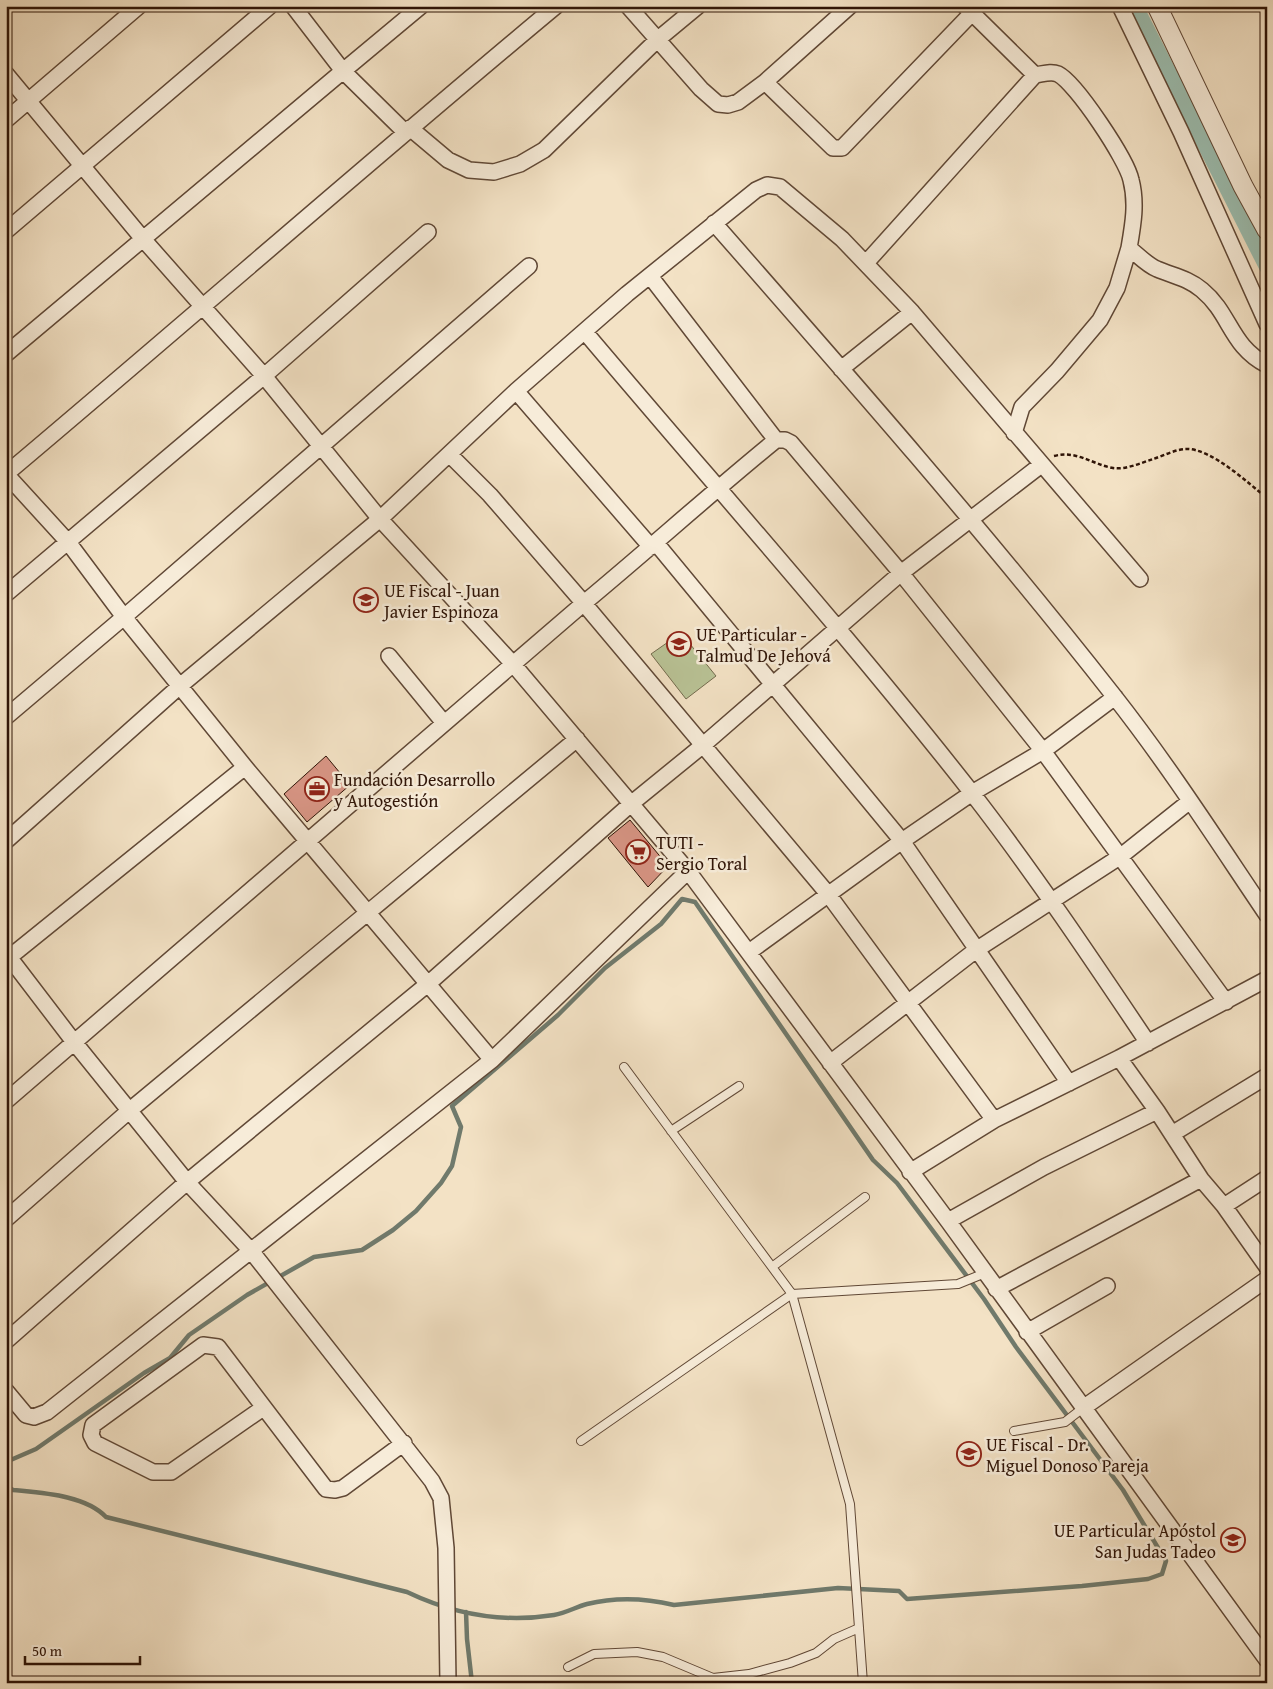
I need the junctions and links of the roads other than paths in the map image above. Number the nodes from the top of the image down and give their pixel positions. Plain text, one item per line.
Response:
1 (138, 6) edge
2 (270, 6) edge
3 (293, 6) edge
4 (420, 6) edge
5 (556, 6) edge
6 (628, 6) edge
7 (698, 6) edge
8 (850, 6) edge
9 (1120, 6) edge
10 (1157, 6) edge
11 (968, 10) edge
12 (657, 40) junction
13 (343, 71) junction
14 (6, 74) edge
15 (1036, 75) junction
16 (765, 82) junction
17 (29, 102) junction
18 (6, 120) edge
19 (407, 130) junction
20 (83, 165) junction
21 (714, 223) junction
22 (1267, 230) edge
23 (6, 231) edge
24 (428, 232) dead end
25 (143, 239) junction
26 (1129, 248) junction
27 (866, 263) junction
28 (529, 266) dead end
29 (650, 276) junction
30 (204, 308) junction
31 (912, 312) junction
32 (1267, 324) edge
33 (585, 332) junction
34 (6, 354) edge
35 (1267, 365) edge
36 (841, 369) junction
37 (264, 376) junction
38 (516, 391) junction
39 (1014, 432) junction
40 (776, 440) junction
41 (320, 447) junction
42 (449, 454) junction
43 (1041, 465) junction
44 (6, 474) edge
45 (717, 488) junction
46 (970, 518) junction
47 (380, 519) junction
48 (68, 542) junction
49 (654, 545) junction
50 (901, 573) junction
51 (1140, 579) dead end
52 (6, 594) edge
53 (584, 603) junction
54 (124, 617) junction
55 (838, 629) junction
56 (389, 656) dead end
57 (513, 664) junction
58 (181, 685) junction
59 (772, 685) junction
60 (1115, 697) junction
61 (6, 717) edge
62 (444, 724) junction
63 (577, 739) junction
64 (702, 746) junction
65 (1043, 751) junction
66 (245, 767) junction
67 (972, 793) junction
68 (1190, 801) junction
69 (632, 803) junction
70 (6, 841) edge
71 (902, 841) junction
72 (308, 842) junction
73 (1121, 856) junction
74 (688, 871) junction
75 (828, 894) junction
76 (1052, 901) junction
77 (368, 914) junction
78 (1267, 915) edge
79 (976, 950) junction
80 (749, 952) junction
81 (7, 957) edge
82 (1267, 980) edge
83 (429, 983) junction
84 (909, 1002) junction
85 (1226, 1002) junction
86 (74, 1042) junction
87 (1148, 1043) junction
88 (1119, 1058) junction
89 (492, 1060) junction
90 (830, 1063) junction
91 (624, 1067) dead end
92 (1267, 1076) edge
93 (1069, 1083) junction
94 (739, 1086) dead end
95 (6, 1101) edge
96 (130, 1110) junction
97 (1158, 1111) junction
98 (994, 1120) junction
99 (671, 1131) junction
100 (1172, 1134) junction
101 (910, 1172) junction
102 (1267, 1178) edge
103 (1201, 1179) junction
104 (187, 1182) junction
105 (865, 1197) dead end
106 (1224, 1206) junction
107 (6, 1219) edge
108 (948, 1221) junction
109 (252, 1252) junction
110 (772, 1267) junction
111 (1267, 1267) edge
112 (985, 1273) junction
113 (1267, 1279) edge
114 (1107, 1286) dead end
115 (996, 1289) junction
116 (792, 1294) junction
117 (1027, 1332) junction
118 (6, 1341) edge
119 (6, 1391) edge
120 (263, 1408) junction
121 (1083, 1408) junction
122 (1014, 1431) dead end
123 (581, 1441) dead end
124 (404, 1443) junction
125 (859, 1628) junction
126 (1267, 1660) edge
127 (568, 1667) dead end
128 (448, 1683) edge
129 (863, 1683) edge

1 - 17 street
2 - 20 street
3 - 13 street
4 - 13 street
5 - 19 street
6 - 12 street
7 - 12 street
8 - 16 street
9 - 32 street
10 - 22 street
11 - 15 street
11 - 16 street
12 - 16 street
12 - 19 street
13 - 19 street
13 - 25 street
14 - 17 street
15 - 26 street
15 - 27 street
17 - 18 street
17 - 20 street
19 - 30 street
20 - 23 street
20 - 25 street
21 - 27 street
21 - 29 street
21 - 36 street
24 - 37 street
25 - 30 street
25 - 34 street
26 - 35 street
26 - 39 street
27 - 31 street
28 - 41 street
29 - 33 street
29 - 40 street
30 - 37 street
30 - 44 street
31 - 36 street
31 - 39 street
33 - 38 street
33 - 45 street
36 - 46 street
37 - 41 street
37 - 48 street
38 - 42 street
38 - 49 street
39 - 43 street
40 - 45 street
40 - 50 street
41 - 47 street
41 - 54 street
42 - 47 street
42 - 53 street
43 - 46 street
43 - 51 street
44 - 48 street
45 - 49 street
45 - 55 street
46 - 50 street
46 - 60 street
47 - 57 street
47 - 58 street
48 - 52 street
48 - 54 street
49 - 53 street
49 - 59 street
50 - 55 street
50 - 65 street
53 - 57 street
53 - 64 street
54 - 58 street
54 - 61 street
55 - 59 street
55 - 67 street
56 - 62 street
57 - 62 street
57 - 63 street
58 - 66 street
58 - 70 street
59 - 64 street
59 - 71 street
60 - 65 street
60 - 68 street
62 - 72 street
63 - 69 street
63 - 77 street
64 - 69 street
64 - 75 street
65 - 67 street
65 - 73 street
66 - 72 street
66 - 81 street
67 - 71 street
67 - 76 street
68 - 73 street
68 - 78 street
69 - 74 street
69 - 83 street
71 - 75 street
71 - 79 street
72 - 77 street
72 - 86 street
73 - 76 street
73 - 85 street
74 - 80 street
74 - 89 street
75 - 80 street
75 - 84 street
76 - 79 street
76 - 87 street
77 - 83 street
77 - 96 street
79 - 84 street
79 - 93 street
80 - 90 street
81 - 86 street
82 - 85 street
83 - 89 street
83 - 104 street
84 - 90 street
84 - 98 street
85 - 87 street
86 - 95 street
86 - 96 street
87 - 88 street
88 - 93 street
88 - 97 street
89 - 109 street
90 - 101 street
91 - 99 lane
92 - 100 street
93 - 98 street
94 - 99 lane
96 - 104 street
96 - 107 street
97 - 100 street
97 - 108 street
98 - 101 street
99 - 110 lane
100 - 103 street
101 - 108 street
102 - 106 street
103 - 106 street
103 - 115 street
104 - 109 street
104 - 118 street
105 - 110 lane
106 - 111 street
108 - 112 street
109 - 119 street
109 - 124 street
110 - 116 lane
112 - 115 street
112 - 116 lane
113 - 121 street
114 - 117 street
115 - 117 street
116 - 123 lane
116 - 125 lane
117 - 121 street
120 - 120 street
120 - 124 street
121 - 122 lane
121 - 126 street
124 - 128 street
125 - 127 lane
125 - 129 lane

